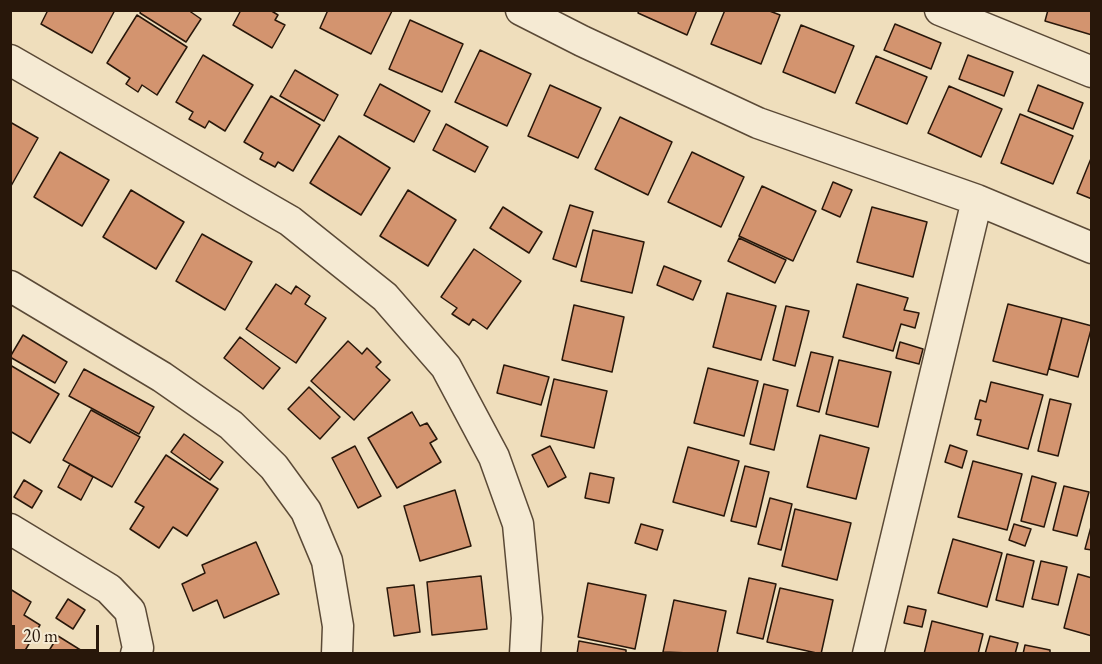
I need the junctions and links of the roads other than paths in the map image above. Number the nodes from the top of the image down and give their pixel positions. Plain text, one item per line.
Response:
1 (521, 10) edge
2 (940, 10) edge
3 (10, 60) edge
4 (1092, 72) edge
5 (977, 200) junction
6 (1092, 248) edge
7 (10, 286) edge
8 (10, 529) edge
9 (136, 654) edge
10 (337, 654) edge
11 (525, 654) edge
12 (868, 654) edge

1 - 5 street
2 - 4 street
3 - 11 street
5 - 6 street
5 - 12 street
7 - 10 street
8 - 9 street

